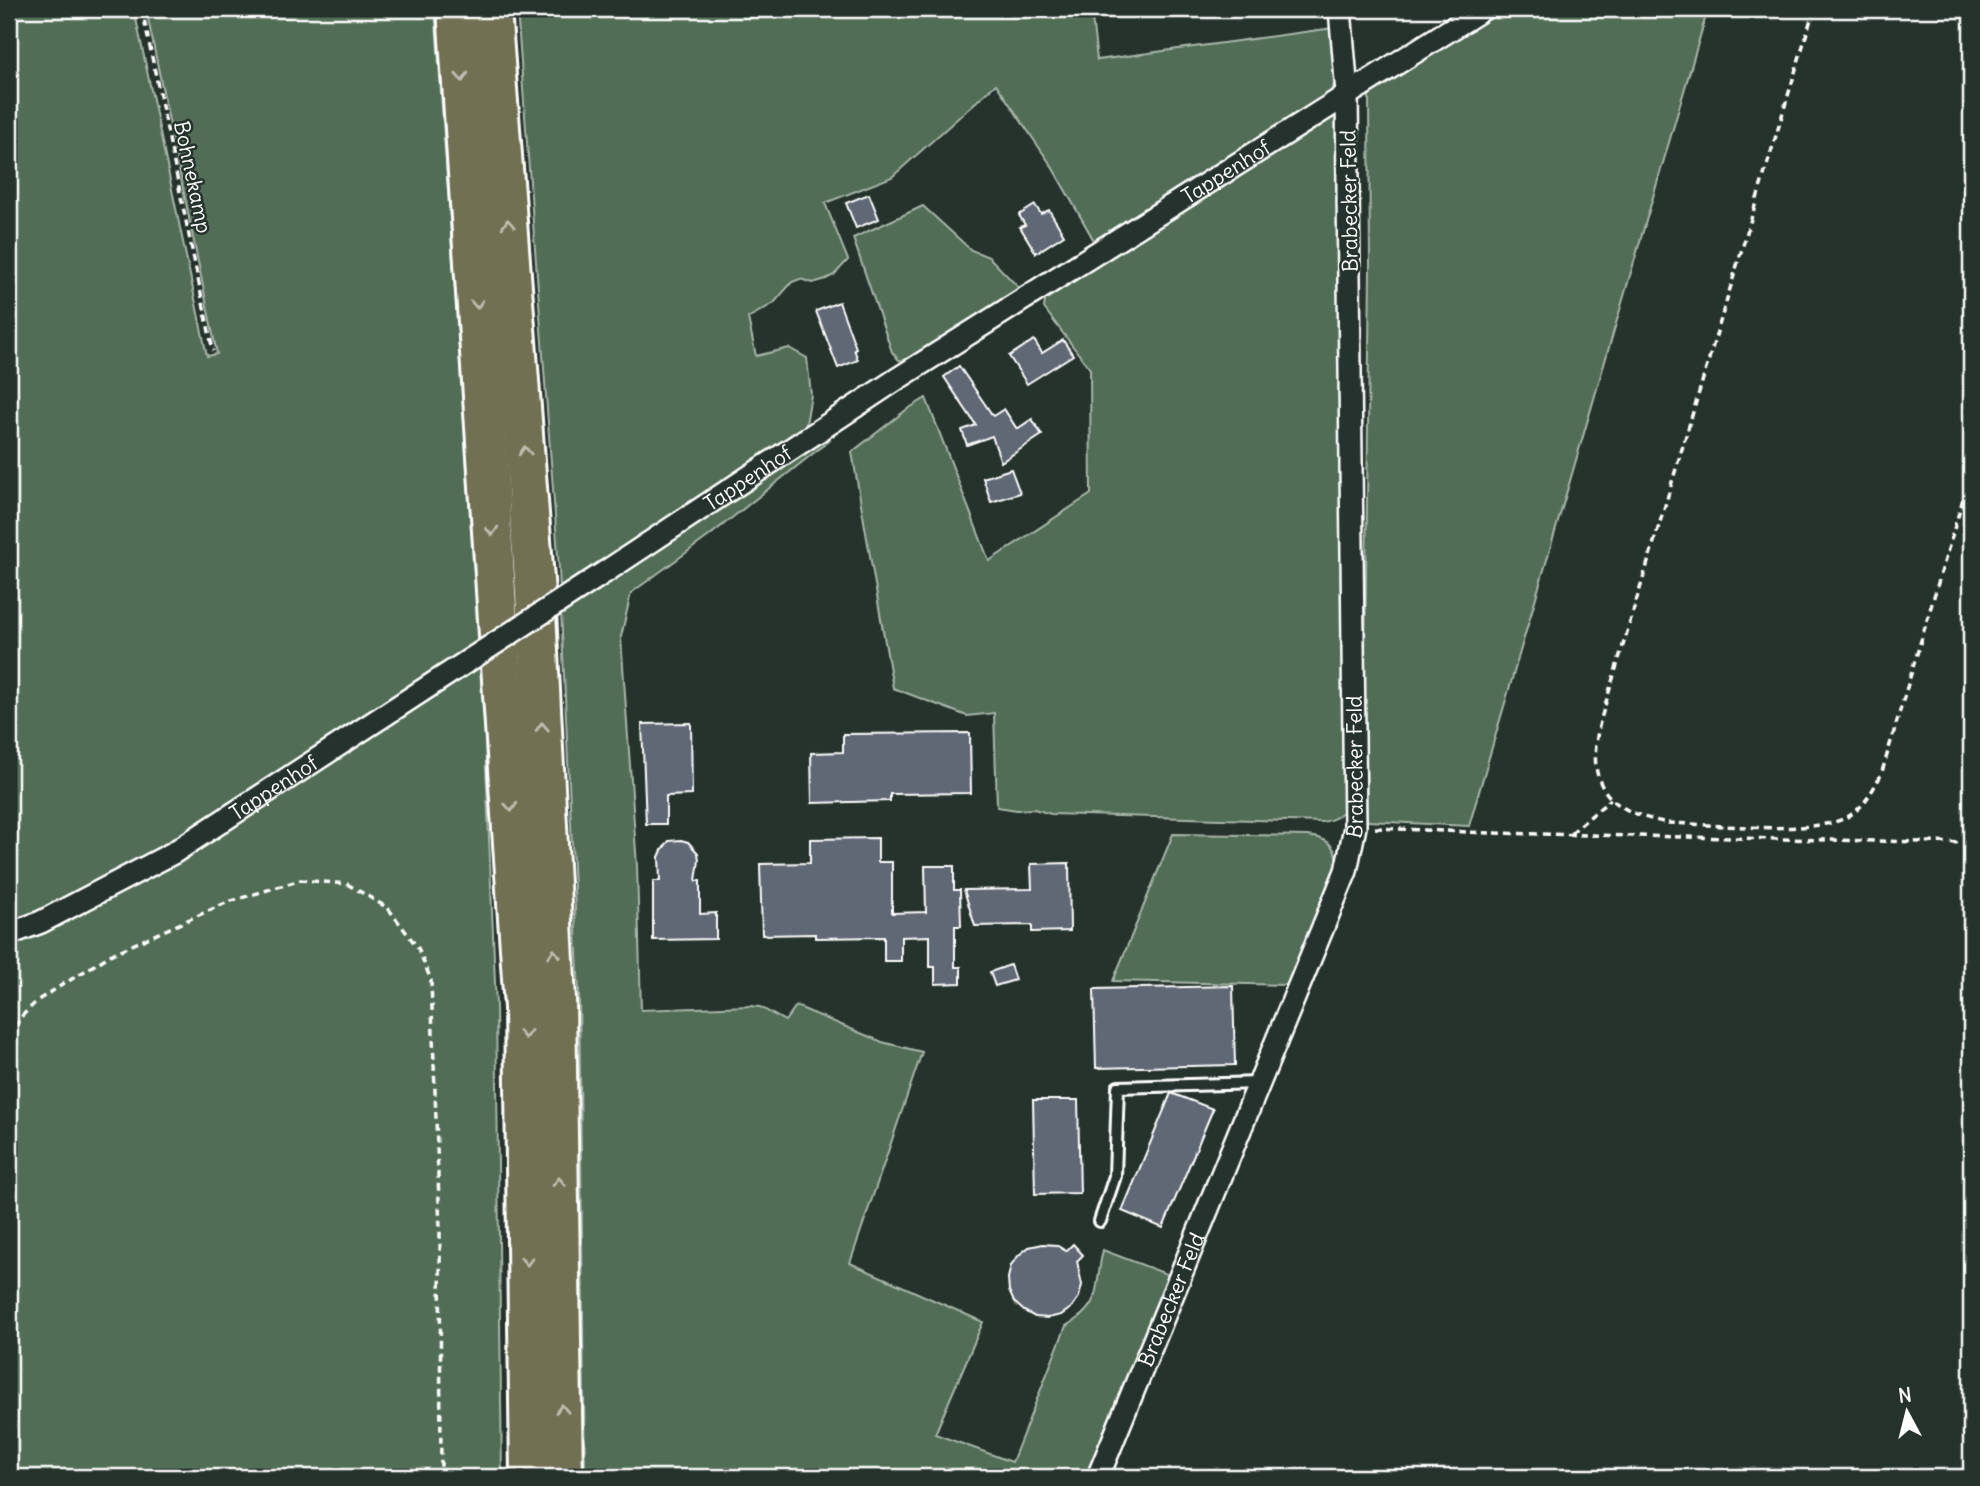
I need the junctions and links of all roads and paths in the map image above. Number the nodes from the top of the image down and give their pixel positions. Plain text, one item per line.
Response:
1 (142, 9) edge
2 (457, 9) edge
3 (491, 9) edge
4 (1339, 9) edge
5 (1483, 9) edge
6 (1814, 9) edge
7 (1348, 93) junction
8 (212, 351) dead end
9 (1971, 472) edge
10 (1611, 799) junction
11 (1355, 827) junction
12 (1570, 834) junction
13 (1971, 843) edge
14 (9, 934) edge
15 (9, 1037) edge
16 (1260, 1083) junction
17 (1100, 1221) dead end
18 (441, 1477) edge
19 (530, 1477) edge
20 (563, 1477) edge
21 (1098, 1477) edge

1 - 8 path, Bohnekamp
2 -> 19 highway
20 -> 3 highway
4 - 7 street, Brabecker Feld
5 - 7 street, Tappenhof
6 - 10 path
7 - 11 street, Brabecker Feld
7 - 14 street, Tappenhof, bridge
9 - 10 path
10 - 12 path
11 - 12 path
11 - 16 street, Brabecker Feld
12 - 13 path
15 - 18 path
16 - 17 lane
16 - 21 street, Brabecker Feld

